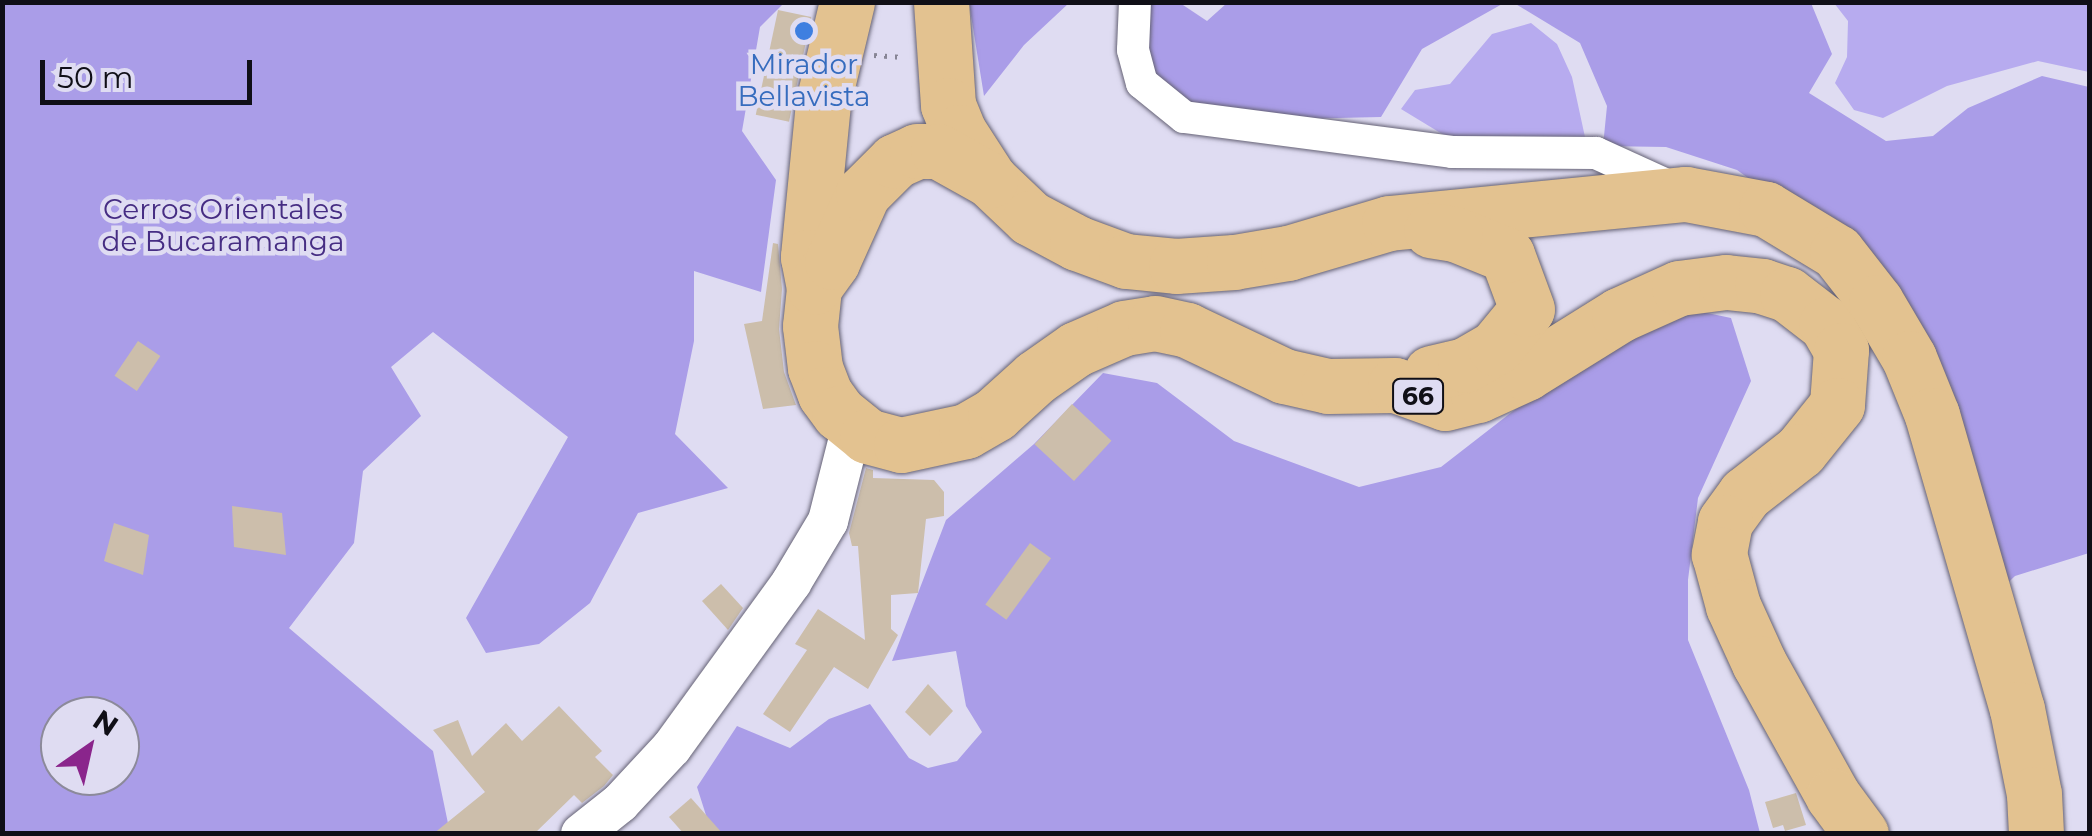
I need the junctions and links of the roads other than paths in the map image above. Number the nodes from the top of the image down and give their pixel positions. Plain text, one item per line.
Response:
1 (941, 2) edge
2 (1135, 2) edge
3 (841, 27) edge
4 (990, 180) junction
5 (1686, 194) junction
6 (1389, 224) junction
7 (814, 288) junction
8 (1394, 385) junction
9 (852, 426) junction
10 (580, 834) edge
11 (1861, 834) edge
12 (2036, 834) edge

1 - 4 highway
2 - 5 street
3 - 7 highway
4 - 6 highway
4 - 7 highway
5 - 6 highway
5 - 12 highway
6 - 8 highway
7 - 9 highway
8 - 9 highway, 66
8 - 11 highway, 66
9 - 10 street

